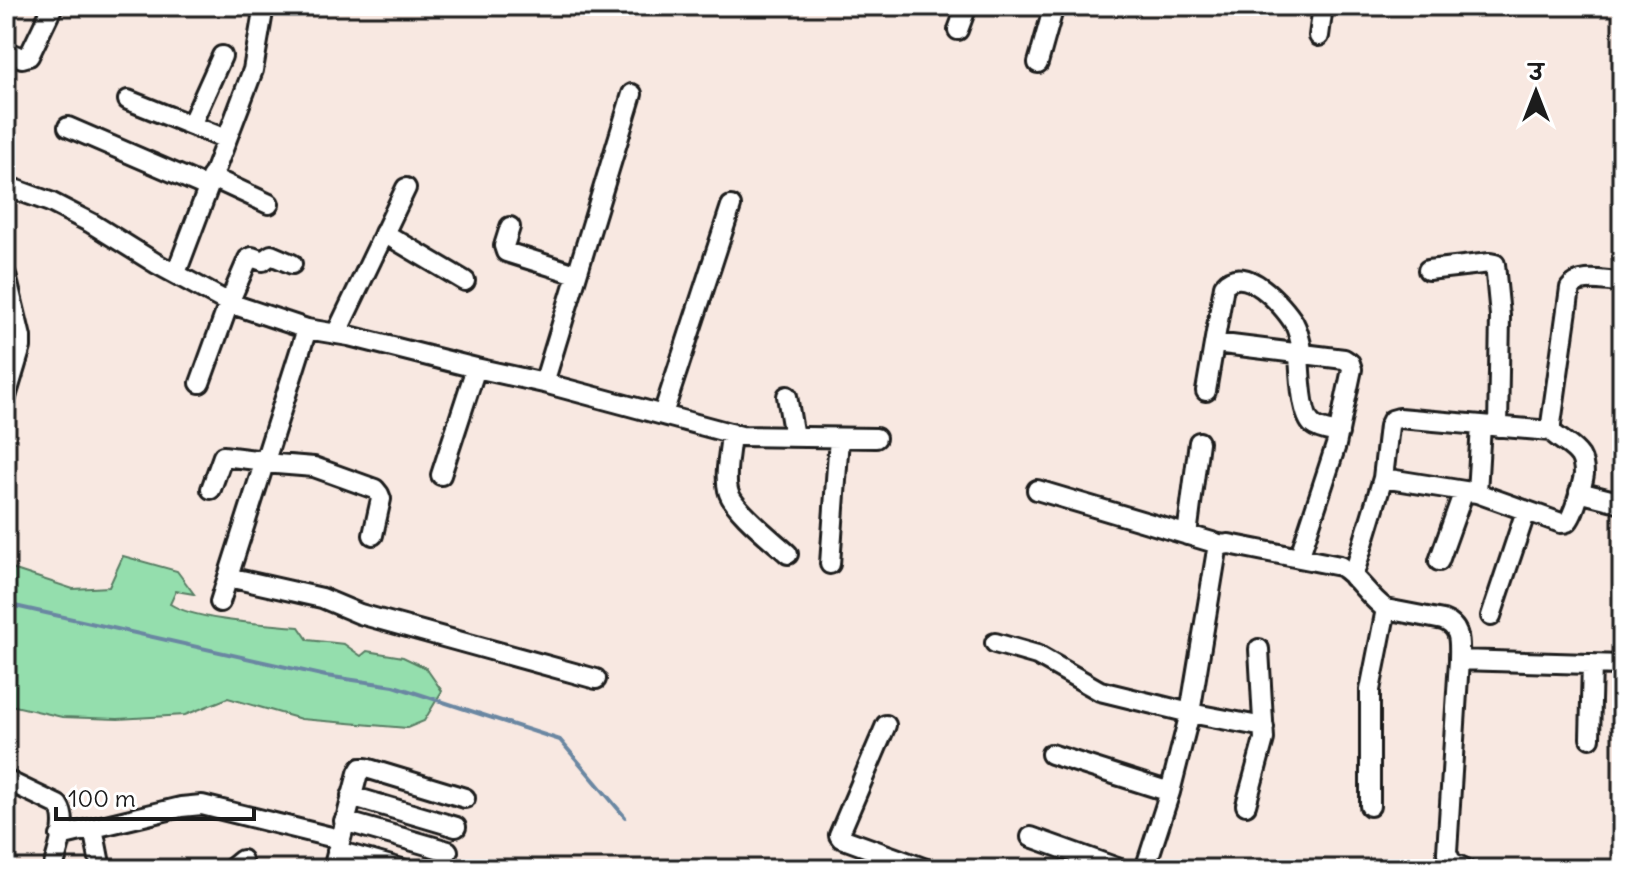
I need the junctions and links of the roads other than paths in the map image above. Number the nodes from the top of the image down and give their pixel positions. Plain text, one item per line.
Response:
1 (53, 6) edge
2 (264, 6) edge
3 (967, 6) edge
4 (1054, 6) edge
5 (1323, 6) edge
6 (958, 30) dead end
7 (1319, 36) dead end
8 (6, 51) edge
9 (222, 56) dead end
10 (1038, 63) dead end
11 (632, 94) dead end
12 (128, 100) dead end
13 (191, 125) junction
14 (68, 127) dead end
15 (226, 139) junction
16 (209, 182) junction
17 (6, 186) edge
18 (406, 188) dead end
19 (269, 204) dead end
20 (731, 206) dead end
21 (510, 227) dead end
22 (384, 233) junction
23 (292, 264) dead end
24 (1428, 270) dead end
25 (176, 273) junction
26 (576, 274) junction
27 (6, 275) edge
28 (465, 281) dead end
29 (1622, 282) edge
30 (229, 303) junction
31 (307, 329) junction
32 (336, 334) junction
33 (1215, 343) junction
34 (1301, 354) junction
35 (476, 368) junction
36 (200, 383) dead end
37 (544, 383) junction
38 (1206, 391) dead end
39 (787, 396) dead end
40 (6, 397) edge
41 (663, 414) junction
42 (1490, 426) junction
43 (1551, 431) junction
44 (731, 433) junction
45 (1339, 433) junction
46 (794, 437) junction
47 (839, 438) junction
48 (876, 438) dead end
49 (1199, 442) dead end
50 (265, 462) junction
51 (441, 475) dead end
52 (1383, 478) junction
53 (211, 489) dead end
54 (1037, 490) dead end
55 (1470, 492) junction
56 (1579, 492) junction
57 (1622, 503) edge
58 (1526, 511) junction
59 (373, 535) dead end
60 (1187, 535) junction
61 (1222, 545) junction
62 (788, 554) dead end
63 (1299, 558) junction
64 (1439, 561) dead end
65 (830, 564) dead end
66 (228, 577) junction
67 (1353, 577) junction
68 (220, 602) dead end
69 (1386, 609) junction
70 (1491, 616) dead end
71 (995, 643) dead end
72 (1259, 649) dead end
73 (1459, 660) junction
74 (1592, 664) junction
75 (1622, 665) edge
76 (596, 679) dead end
77 (1190, 713) junction
78 (886, 725) dead end
79 (1264, 727) junction
80 (1590, 738) dead end
81 (1051, 754) dead end
82 (6, 780) edge
83 (1170, 792) junction
84 (351, 796) junction
85 (465, 798) dead end
86 (1246, 805) dead end
87 (1370, 806) dead end
88 (456, 827) dead end
89 (93, 828) junction
90 (60, 836) junction
91 (1031, 837) dead end
92 (338, 845) edge
93 (448, 851) dead end
94 (53, 869) edge
95 (101, 869) edge
96 (402, 869) edge
97 (926, 869) edge
98 (1120, 869) edge
99 (1145, 869) edge
100 (1466, 869) edge

1 - 8 street
2 - 15 street
3 - 6 street
4 - 10 street
5 - 7 street
9 - 13 street
11 - 26 street
12 - 13 street
13 - 15 street
14 - 16 street
15 - 16 street
16 - 19 street
16 - 25 street
17 - 25 street
18 - 22 street
20 - 41 street
21 - 26 street
22 - 28 street
22 - 32 street
23 - 30 street
24 - 42 street
25 - 30 street
26 - 37 street
27 - 40 street
29 - 43 street
30 - 31 street
30 - 36 street
31 - 32 street
31 - 50 street
32 - 35 street
33 - 34 street
33 - 34 street
33 - 38 street
34 - 45 street
34 - 45 street
35 - 37 street
35 - 51 street
37 - 41 street
39 - 46 street
41 - 44 street
42 - 43 street
42 - 52 street
42 - 55 street
43 - 56 street
44 - 46 street
44 - 62 street
45 - 63 street
46 - 47 street
47 - 48 street
47 - 65 street
49 - 60 street
50 - 53 street
50 - 59 street
50 - 66 street
52 - 55 street
52 - 67 street
54 - 60 street
55 - 58 street
55 - 64 street
56 - 57 street
56 - 58 street
58 - 70 street
60 - 61 street
61 - 63 street
61 - 77 street
63 - 67 street
66 - 68 street
66 - 76 street
67 - 69 street
69 - 73 street
69 - 87 street
71 - 77 street
72 - 79 street
73 - 74 street
73 - 100 street
74 - 75 street
74 - 80 street
77 - 79 street
77 - 83 street
78 - 97 street
79 - 86 street
81 - 83 street
82 - 90 street
83 - 99 street
84 - 85 street
84 - 88 street
84 - 92 street
89 - 90 street
89 - 92 street
89 - 95 street
90 - 94 street
91 - 98 street
92 - 93 street
92 - 96 street

